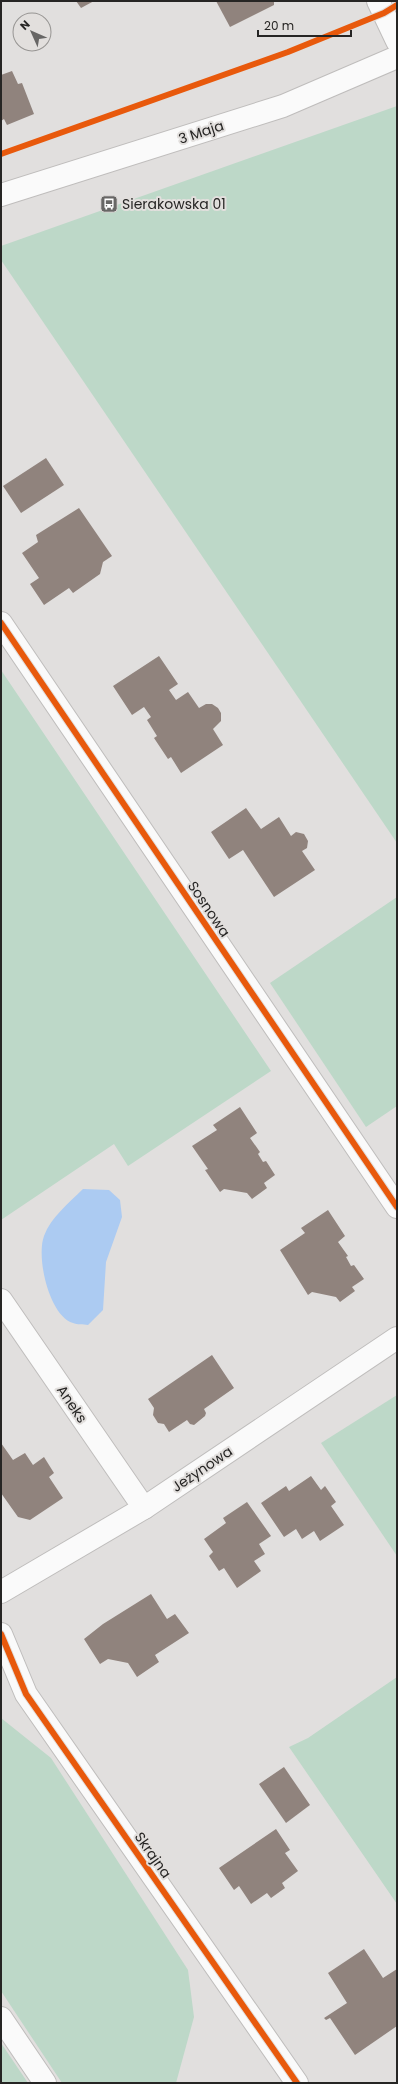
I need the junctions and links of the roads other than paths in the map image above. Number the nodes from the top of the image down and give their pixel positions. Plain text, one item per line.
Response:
1 (378, 1) edge
2 (397, 41) edge
3 (397, 57) edge
4 (1, 194) edge
5 (1, 624) edge
6 (397, 1207) edge
7 (1, 1300) edge
8 (397, 1338) edge
9 (144, 1508) junction
10 (1, 1592) edge
11 (1, 1634) edge
12 (1, 2018) edge
13 (45, 2083) edge
14 (297, 2083) edge

1 - 2 street
3 - 4 street, 3 Maja
5 - 6 street, Sosnowa
7 - 9 street, Aneks
8 - 9 street, Jeżynowa
9 - 10 street, Jeżynowa
11 - 14 street, Skrajna
12 - 13 street

